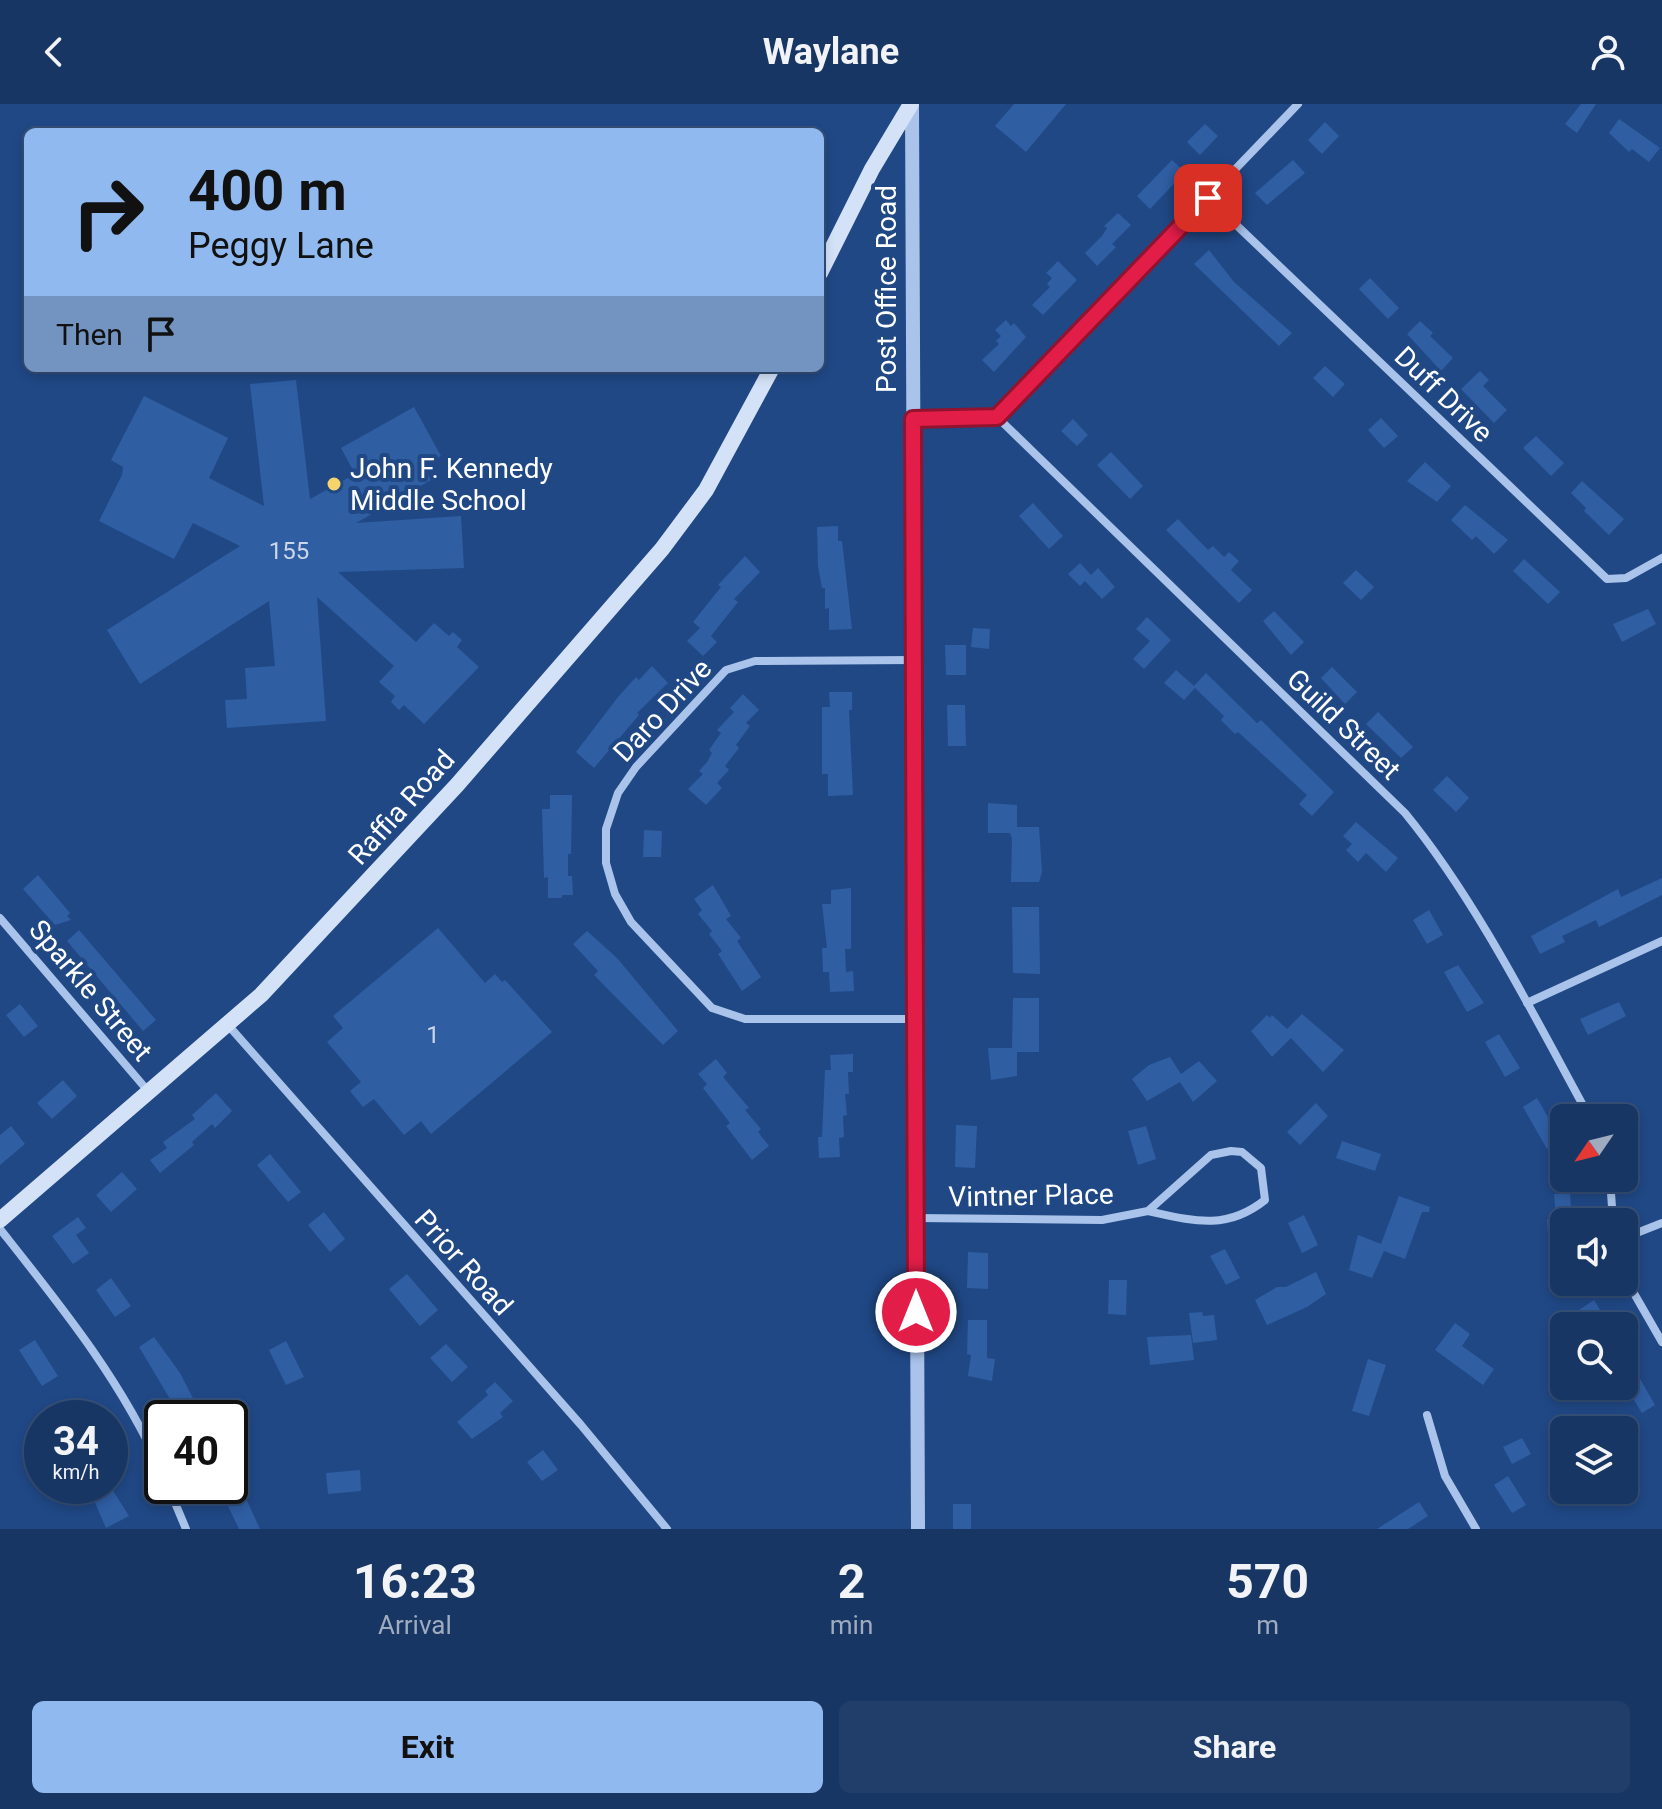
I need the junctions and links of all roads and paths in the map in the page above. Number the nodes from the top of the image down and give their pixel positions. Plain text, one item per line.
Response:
1 (911, 104) edge
2 (1298, 104) edge
3 (1208, 198) junction
4 (824, 265) edge
5 (770, 372) edge
6 (997, 417) junction
7 (913, 419) junction
8 (1662, 558) edge
9 (914, 660) junction
10 (0, 918) edge
11 (1662, 941) edge
12 (1527, 1003) junction
13 (914, 1019) junction
14 (228, 1025) junction
15 (148, 1091) junction
16 (1582, 1104) edge
17 (1148, 1211) junction
18 (915, 1218) junction
19 (0, 1220) edge
20 (1662, 1223) edge
21 (0, 1229) edge
22 (1638, 1232) edge
23 (1636, 1296) edge
24 (1662, 1342) edge
25 (1427, 1415) dead end
26 (144, 1431) edge
27 (176, 1504) edge
28 (186, 1529) edge
29 (667, 1529) edge
30 (918, 1529) edge
31 (1476, 1529) edge

1 - 4 main road
1 - 7 street, Post Office Road
2 - 3 street
3 - 6 street
3 - 8 street, Duff Drive
5 - 14 main road, Raffia Road
6 - 7 street
6 - 12 street, Guild Street
7 - 9 street, Post Office Road
9 - 13 street, Post Office Road
9 - 13 street, Daro Drive
10 - 15 street, Sparkle Street
11 - 12 street
12 - 16 street, Guild Street
13 - 18 street, Post Office Road
14 - 15 main road, Raffia Road
14 - 29 street, Prior Road
15 - 19 main road, Raffia Road
17 - 17 street, Vintner Place
17 - 18 street, Vintner Place
18 - 30 street, Post Office Road
20 - 22 street
21 - 26 street
23 - 24 street
25 - 31 street
27 - 28 street

